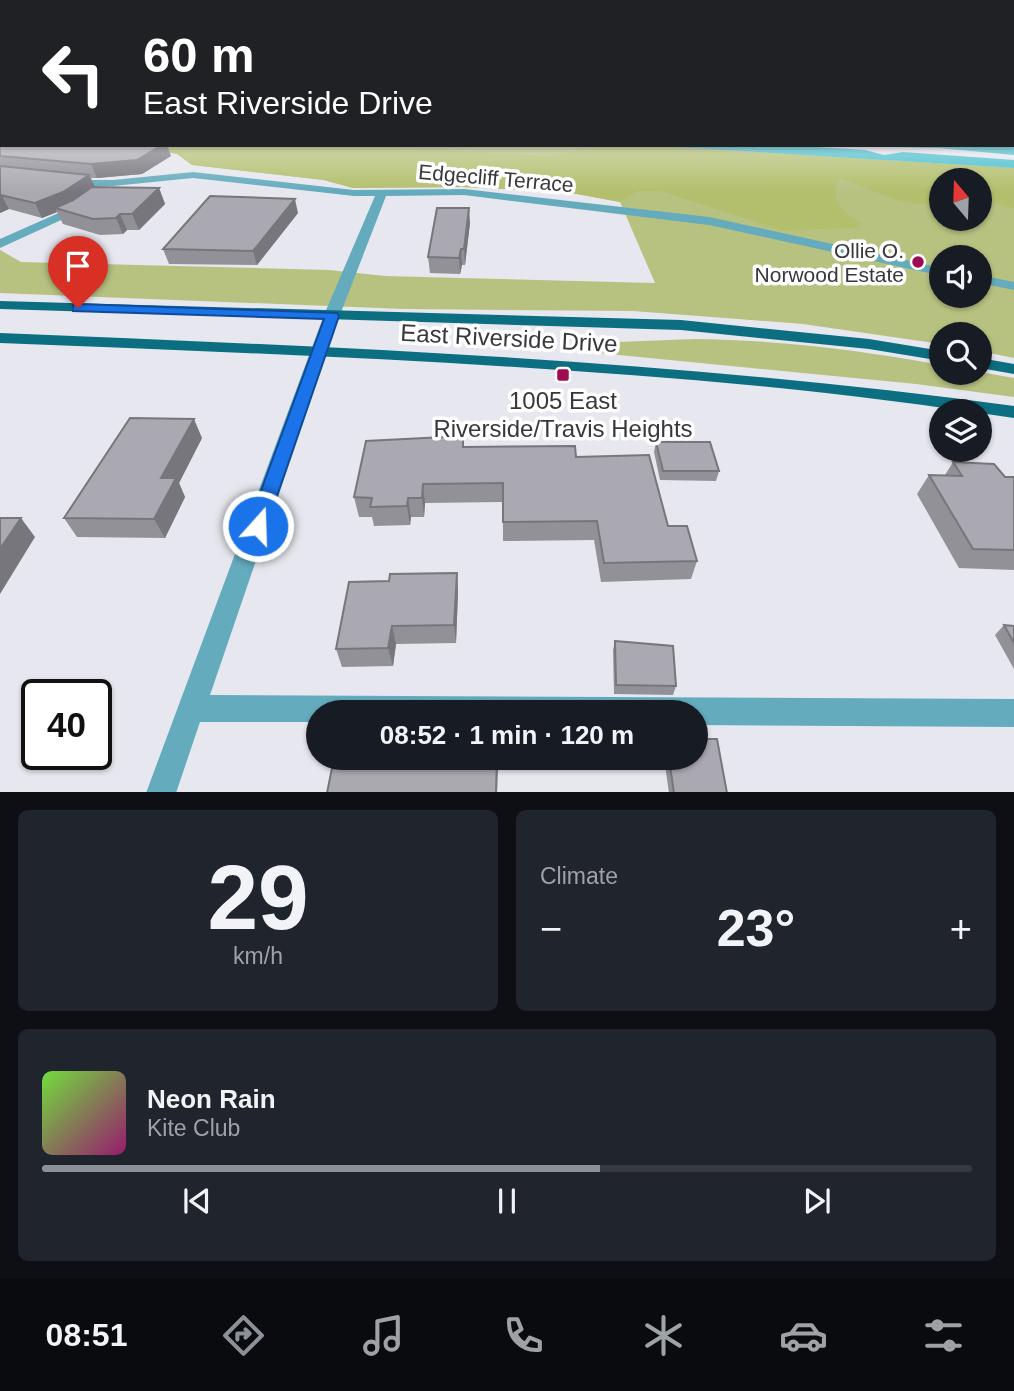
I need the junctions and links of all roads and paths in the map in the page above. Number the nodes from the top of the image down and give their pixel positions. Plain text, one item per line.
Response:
1 (58, 181) edge
2 (113, 183) junction
3 (382, 193) junction
4 (0, 244) edge
5 (929, 269) edge
6 (992, 281) edge
7 (1014, 286) edge
8 (0, 305) edge
9 (332, 316) junction
10 (0, 338) edge
11 (321, 353) junction
12 (929, 354) edge
13 (992, 365) edge
14 (1014, 369) edge
15 (1014, 412) edge
16 (192, 708) junction
17 (1014, 713) edge
18 (161, 792) edge

1 - 2 street, Edgecliff Terrace
2 - 3 street, Edgecliff Terrace
2 - 4 street
3 - 5 street, Edgecliff Terrace
3 - 9 street
6 - 7 street
8 - 9 main road, East Riverside Drive
9 - 11 street
9 - 12 main road, East Riverside Drive
10 - 11 main road, East Riverside Drive
11 - 15 main road, East Riverside Drive
11 - 16 street
13 - 14 main road
16 - 17 street
16 - 18 street

